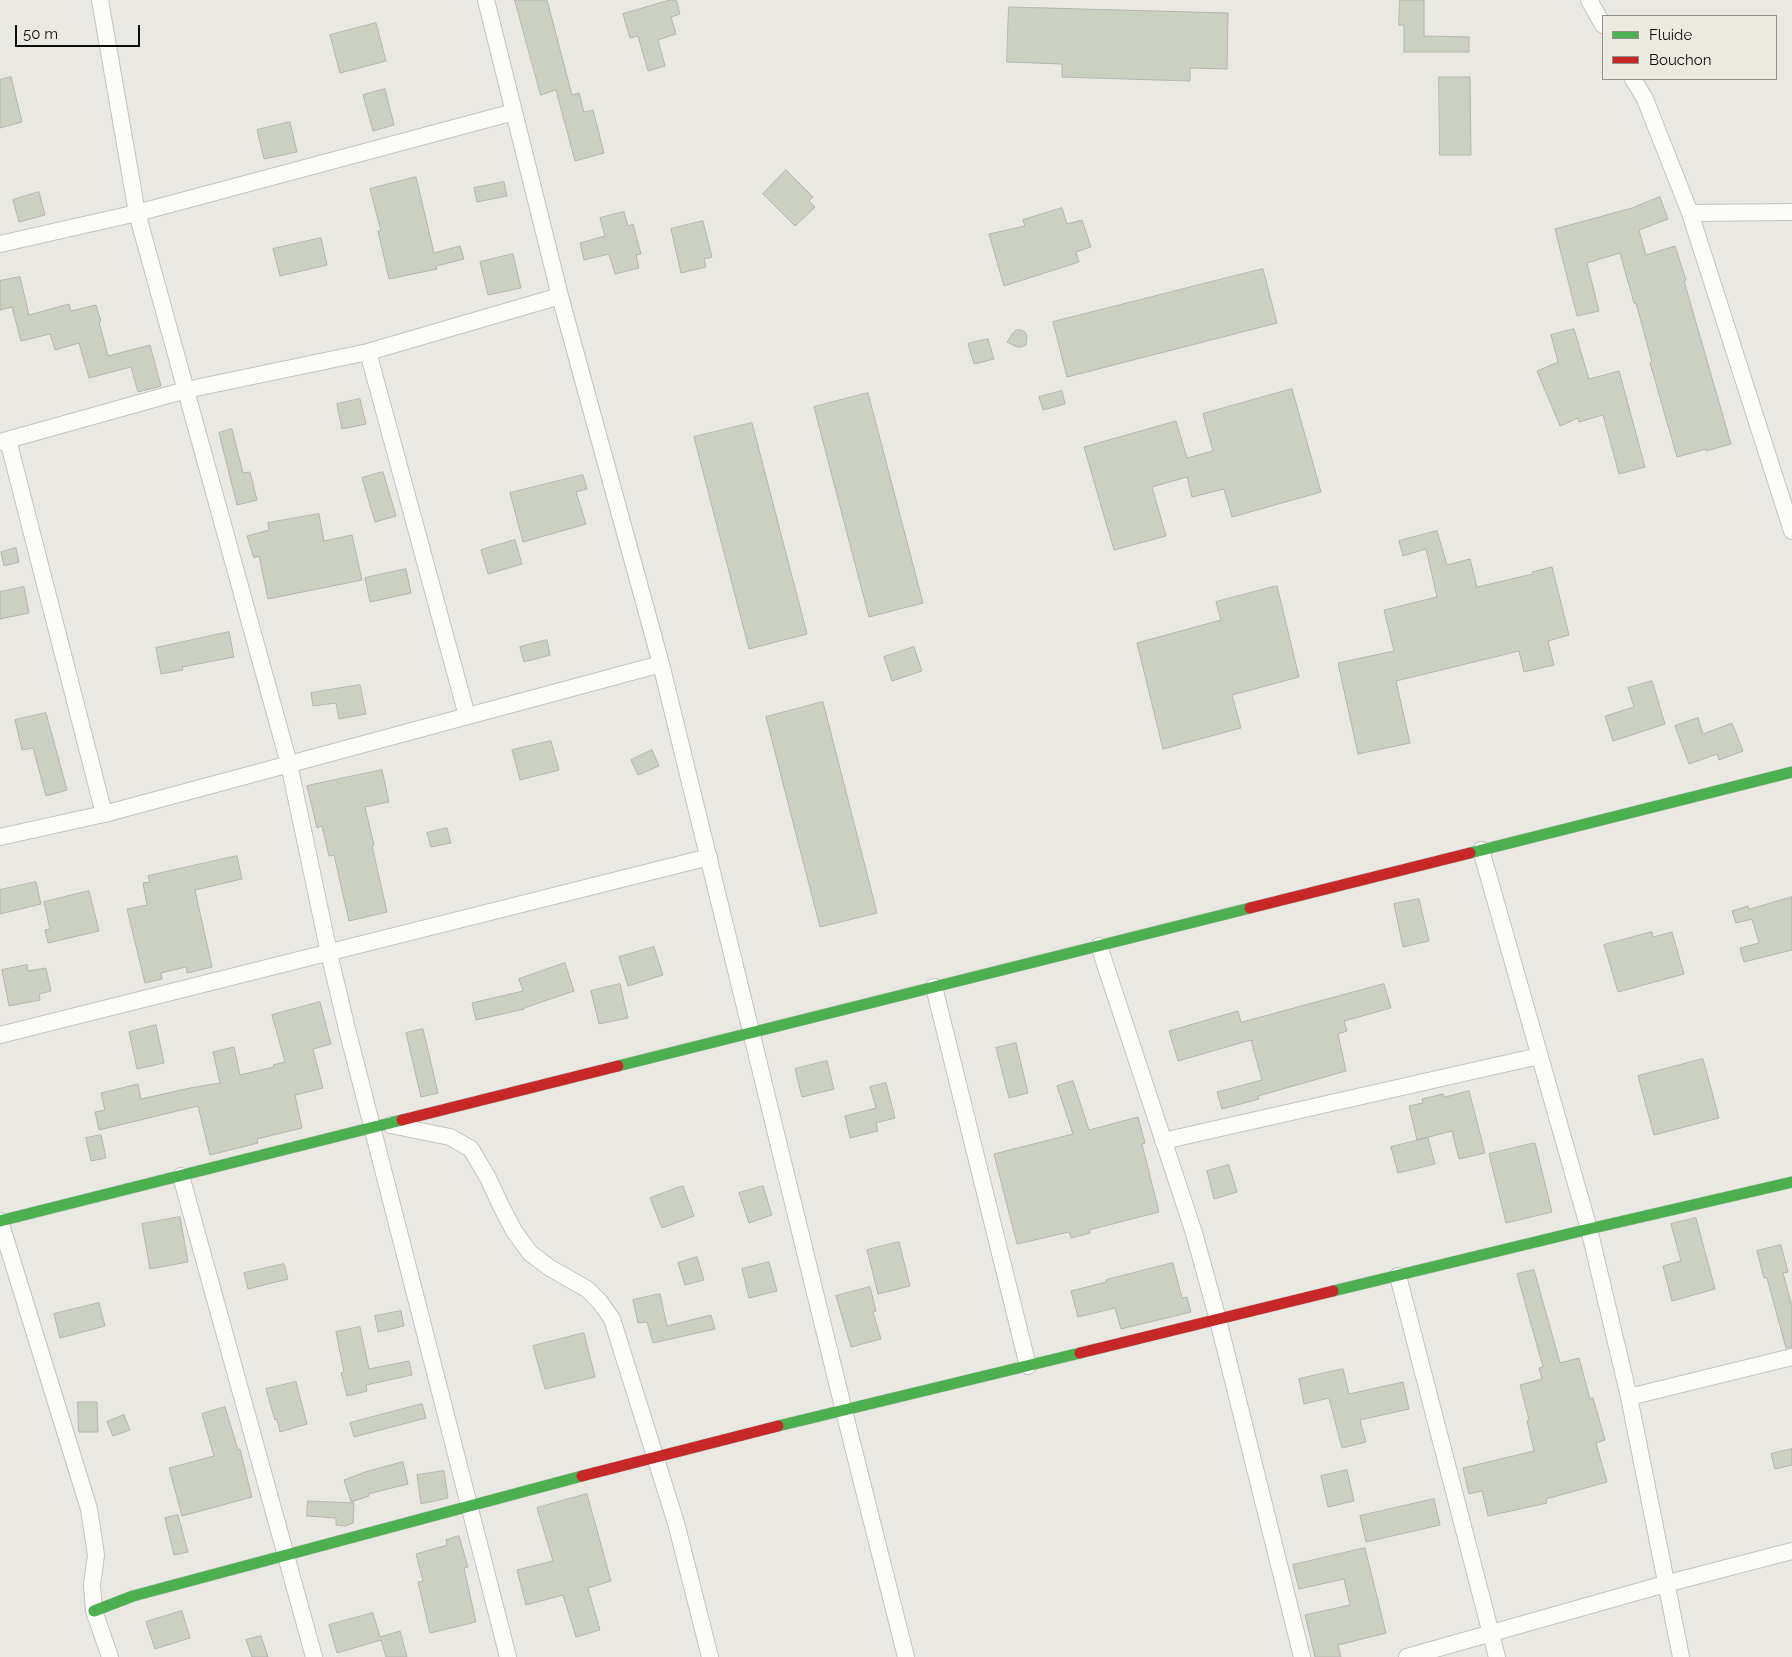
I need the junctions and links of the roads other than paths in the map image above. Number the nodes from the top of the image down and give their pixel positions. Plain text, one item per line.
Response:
1 (100, 0) edge
2 (486, 0) edge
3 (1589, 0) edge
4 (1602, 23) edge
5 (1635, 80) edge
6 (514, 112) junction
7 (1792, 212) edge
8 (137, 213) junction
9 (1690, 213) junction
10 (0, 244) edge
11 (560, 296) junction
12 (368, 352) junction
13 (186, 390) junction
14 (4, 441) edge
15 (1786, 491) edge
16 (1792, 531) edge
17 (661, 664) junction
18 (467, 716) junction
19 (289, 764) junction
20 (1792, 772) edge
21 (104, 814) junction
22 (0, 837) edge
23 (1481, 850) junction
24 (709, 857) junction
25 (1099, 946) junction
26 (329, 954) junction
27 (934, 987) junction
28 (752, 1033) junction
29 (0, 1035) edge
30 (1540, 1056) junction
31 (381, 1126) junction
32 (1163, 1141) junction
33 (181, 1176) junction
34 (1792, 1182) edge
35 (0, 1221) edge
36 (1589, 1229) junction
37 (1398, 1276) junction
38 (1218, 1320) junction
39 (1792, 1357) edge
40 (1028, 1366) junction
41 (1629, 1397) junction
42 (844, 1411) junction
43 (655, 1456) junction
44 (469, 1506) junction
45 (1792, 1551) edge
46 (287, 1555) junction
47 (1665, 1584) junction
48 (94, 1611) junction
49 (1491, 1633) junction
50 (110, 1657) edge
51 (314, 1657) edge
52 (508, 1657) edge
53 (710, 1657) edge
54 (906, 1657) edge
55 (1302, 1657) edge
56 (1407, 1657) edge
57 (1497, 1657) edge
58 (1681, 1657) edge

1 - 8 street
2 - 6 street
3 - 4 street
5 - 9 street
6 - 8 street
6 - 11 street
7 - 9 street
8 - 10 street
8 - 13 street
9 - 15 street
11 - 12 street
11 - 17 street
12 - 13 street
12 - 18 street
13 - 14 street
13 - 19 street
14 - 21 street
15 - 16 street
17 - 18 street
17 - 24 street
18 - 19 street
19 - 21 street
19 - 26 street
20 - 23 street
21 - 22 street
23 - 25 street
23 - 30 street
24 - 26 street
24 - 28 street
25 - 27 street
25 - 32 street
26 - 29 street
26 - 31 street
27 - 28 street
27 - 40 street
28 - 31 street
28 - 42 street
30 - 32 street
30 - 36 street
31 - 33 street
31 - 43 street
31 - 44 street
32 - 38 street
33 - 35 street
33 - 46 street
34 - 36 street
35 - 48 street
36 - 37 street
36 - 41 street
37 - 38 street
37 - 49 street
38 - 40 street
38 - 55 street
39 - 41 street
40 - 42 street
41 - 47 street
42 - 43 street
42 - 54 street
43 - 44 street
43 - 53 street
44 - 46 street
44 - 52 street
45 - 47 street
46 - 48 street
46 - 51 street
47 - 49 street
47 - 58 street
48 - 50 street
49 - 56 street
49 - 57 street

